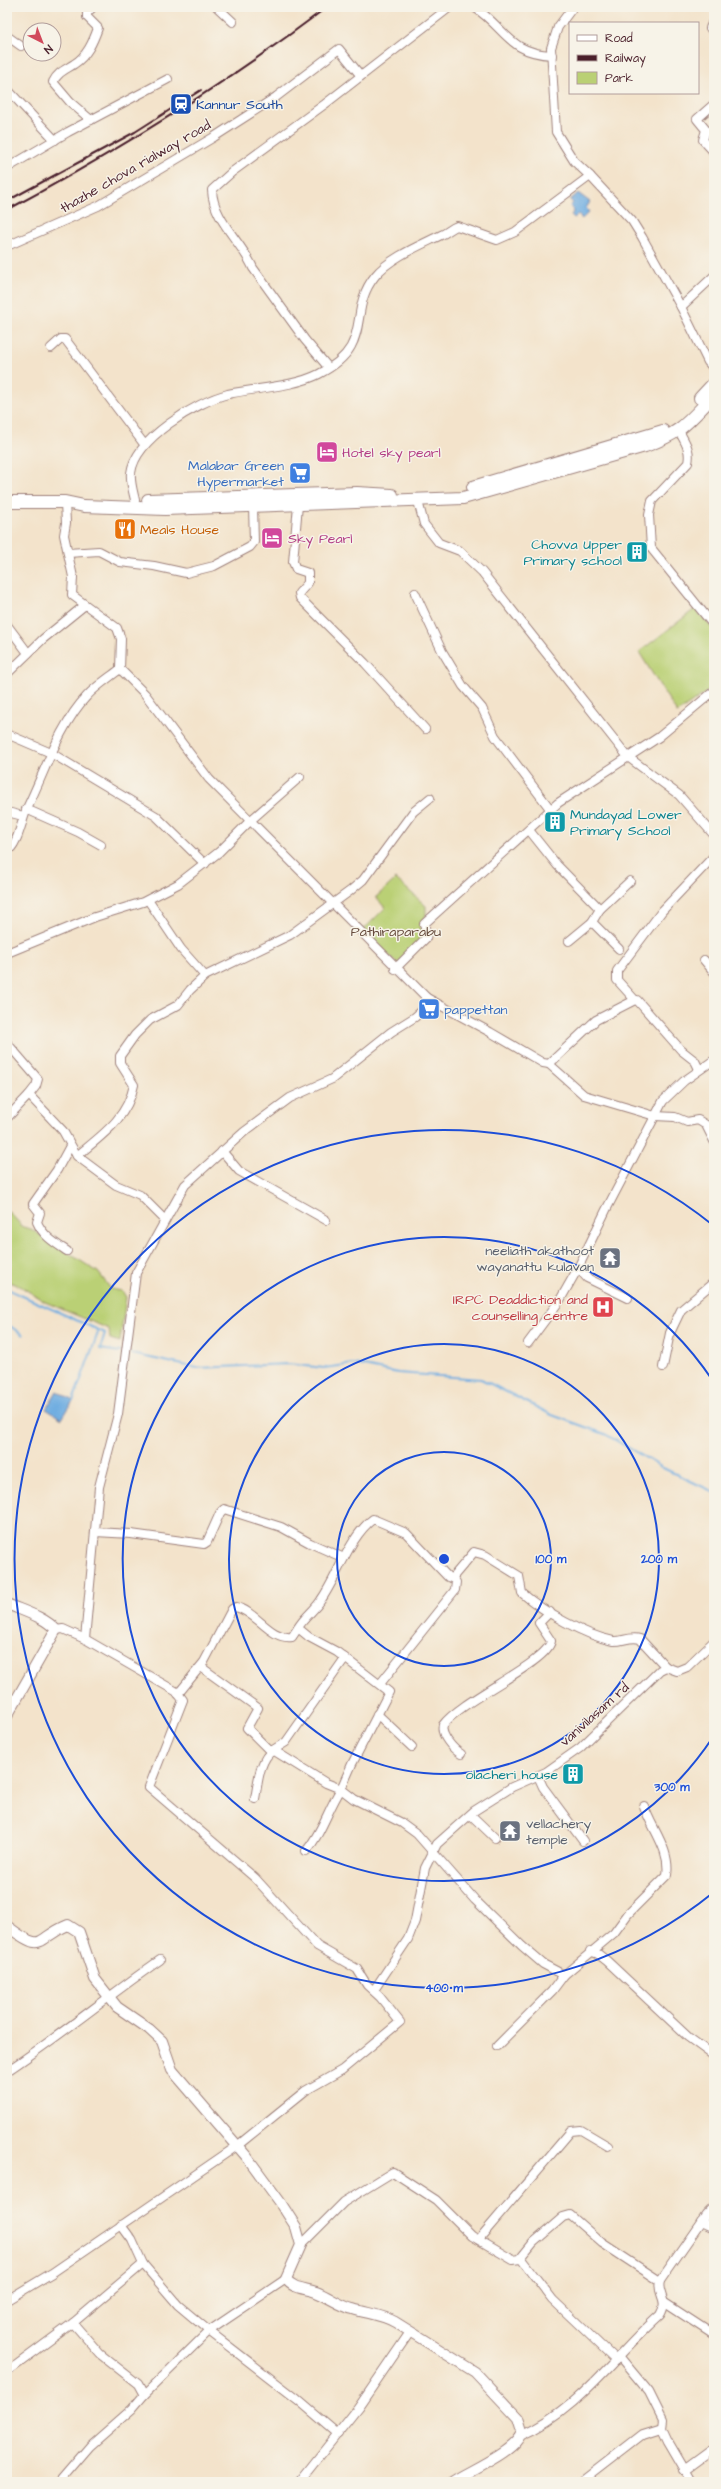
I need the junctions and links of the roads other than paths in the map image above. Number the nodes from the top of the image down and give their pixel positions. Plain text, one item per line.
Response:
1 (93, 7) edge
2 (217, 7) edge
3 (450, 7) edge
4 (474, 7) edge
5 (573, 7) edge
6 (714, 19) edge
7 (233, 22) dead end
8 (714, 33) edge
9 (7, 36) edge
10 (21, 46) dead end
11 (552, 55) junction
12 (361, 76) junction
13 (168, 79) dead end
14 (7, 89) edge
15 (714, 104) edge
16 (91, 120) junction
17 (55, 140) junction
18 (714, 152) edge
19 (7, 168) edge
20 (590, 176) junction
21 (7, 246) edge
22 (714, 276) edge
23 (681, 307) junction
24 (51, 348) dead end
25 (328, 367) junction
26 (714, 369) edge
27 (714, 383) edge
28 (714, 395) edge
29 (679, 431) junction
30 (144, 444) junction
31 (418, 501) junction
32 (7, 502) edge
33 (69, 502) junction
34 (136, 504) junction
35 (298, 505) junction
36 (253, 506) junction
37 (68, 553) junction
38 (415, 592) dead end
39 (85, 605) junction
40 (7, 625) edge
41 (714, 626) edge
42 (28, 653) junction
43 (120, 669) junction
44 (7, 674) edge
45 (714, 691) edge
46 (425, 729) dead end
47 (7, 734) edge
48 (51, 753) junction
49 (628, 758) junction
50 (300, 777) dead end
51 (430, 798) dead end
52 (551, 810) junction
53 (7, 812) edge
54 (24, 813) junction
55 (251, 820) junction
56 (529, 830) junction
57 (714, 835) edge
58 (101, 845) dead end
59 (7, 851) edge
60 (714, 856) edge
61 (205, 864) junction
62 (630, 881) dead end
63 (148, 900) junction
64 (334, 904) junction
65 (600, 909) junction
66 (592, 922) junction
67 (569, 941) dead end
68 (619, 949) dead end
69 (7, 953) edge
70 (704, 960) dead end
71 (396, 969) junction
72 (714, 972) edge
73 (205, 976) junction
74 (427, 998) junction
75 (635, 1000) junction
76 (7, 1042) edge
77 (714, 1060) edge
78 (549, 1064) junction
79 (699, 1069) junction
80 (29, 1095) junction
81 (655, 1116) junction
82 (7, 1118) edge
83 (713, 1136) edge
84 (70, 1146) junction
85 (222, 1151) junction
86 (77, 1156) junction
87 (166, 1220) junction
88 (326, 1220) dead end
89 (68, 1251) dead end
90 (578, 1268) junction
91 (714, 1282) edge
92 (628, 1298) dead end
93 (528, 1343) dead end
94 (663, 1367) dead end
95 (95, 1532) junction
96 (344, 1558) junction
97 (452, 1578) junction
98 (7, 1604) edge
99 (550, 1612) junction
100 (298, 1628) junction
101 (56, 1630) junction
102 (85, 1639) junction
103 (714, 1641) edge
104 (345, 1658) junction
105 (201, 1667) junction
106 (666, 1667) junction
107 (380, 1684) junction
108 (178, 1694) junction
109 (377, 1714) junction
110 (7, 1716) edge
111 (412, 1747) dead end
112 (272, 1751) junction
113 (461, 1754) dead end
114 (538, 1776) junction
115 (341, 1789) junction
116 (256, 1799) dead end
117 (644, 1806) dead end
118 (471, 1815) junction
119 (495, 1838) dead end
120 (583, 1841) dead end
121 (306, 1851) dead end
122 (432, 1853) junction
123 (7, 1926) edge
124 (590, 1951) junction
125 (160, 1960) dead end
126 (564, 1975) junction
127 (374, 1990) junction
128 (108, 1996) junction
129 (497, 2046) dead end
130 (714, 2056) edge
131 (7, 2071) edge
132 (237, 2146) junction
133 (608, 2146) dead end
134 (714, 2207) edge
135 (701, 2222) junction
136 (121, 2225) junction
137 (714, 2228) edge
138 (479, 2239) junction
139 (301, 2245) junction
140 (522, 2260) dead end
141 (143, 2264) junction
142 (286, 2279) junction
143 (660, 2281) junction
144 (7, 2300) edge
145 (664, 2303) junction
146 (73, 2323) junction
147 (209, 2331) junction
148 (410, 2332) junction
149 (714, 2335) edge
150 (618, 2358) junction
151 (7, 2372) edge
152 (144, 2395) junction
153 (662, 2428) junction
154 (338, 2434) junction
155 (522, 2435) junction
156 (714, 2448) edge
157 (684, 2470) junction
158 (60, 2482) edge
159 (299, 2482) edge
160 (452, 2482) edge
161 (581, 2482) edge
162 (692, 2482) edge

1 - 16 street
2 - 7 street
3 - 12 street
4 - 11 street
5 - 11 street
6 - 8 street
9 - 10 street
11 - 20 street
12 - 21 street, thazhe chova rialway road
12 - 25 street
13 - 16 street
14 - 17 street
15 - 18 street
16 - 17 street
17 - 19 street
20 - 23 street
20 - 25 street
22 - 23 street
23 - 26 street
24 - 30 street
25 - 30 street
27 - 34 highway
28 - 29 highway
29 - 31 highway
29 - 41 street
30 - 34 street
31 - 35 highway
31 - 49 street
32 - 33 highway
33 - 34 highway
33 - 37 street
34 - 36 highway
35 - 36 highway
35 - 46 street
36 - 37 street
37 - 39 street
38 - 52 street
39 - 42 street
39 - 43 street
40 - 42 street
42 - 44 street
43 - 48 street
43 - 55 street
45 - 49 street
47 - 48 street
48 - 54 street
48 - 61 street
49 - 52 street
49 - 57 street
50 - 55 street
51 - 64 street
52 - 56 street
53 - 54 street
54 - 58 street
54 - 59 street
55 - 61 street
55 - 64 street
56 - 65 street
56 - 71 street
60 - 75 street
61 - 63 street
62 - 65 street
63 - 69 street
63 - 73 street
64 - 71 street
64 - 73 street
65 - 66 street
66 - 67 street
66 - 68 street
70 - 72 street
71 - 74 street
73 - 86 street
74 - 78 street
74 - 85 street
75 - 78 street
75 - 79 street
76 - 80 street
77 - 79 street
78 - 81 street
79 - 81 street
80 - 82 street
80 - 84 street
81 - 83 street
81 - 90 street
84 - 86 street
84 - 89 street
85 - 87 street
85 - 88 street
86 - 87 street
87 - 95 street
90 - 92 street
90 - 93 street
91 - 94 street
95 - 96 street
95 - 102 street
96 - 97 street
96 - 100 street
97 - 99 street
97 - 107 street
98 - 101 main road
99 - 106 street
99 - 113 street
100 - 104 street
100 - 105 street
101 - 102 street
101 - 110 main road
102 - 108 street
103 - 106 street
104 - 107 street
104 - 112 street
105 - 108 street
105 - 112 street
106 - 114 street, vanivilasam rd
107 - 109 street
108 - 127 street
109 - 111 street
109 - 115 street
112 - 115 street
112 - 116 street
114 - 118 street, vanivilasam rd
114 - 120 street
115 - 121 street
115 - 122 street
117 - 124 street
118 - 119 street
118 - 122 street, vanivilasam rd
122 - 126 street
122 - 127 street, vanivilasam rd
123 - 128 main road
124 - 126 street
124 - 130 street
125 - 128 street
126 - 129 street
127 - 132 street
128 - 131 street
128 - 132 main road
132 - 136 street
132 - 139 main road
133 - 138 street
134 - 135 street
135 - 137 street
135 - 143 street
136 - 141 street
136 - 144 street
138 - 139 street
138 - 143 street
139 - 142 main road
140 - 150 street
141 - 146 street
141 - 147 street
142 - 147 street
142 - 148 main road
143 - 145 street
145 - 149 street
145 - 150 street
146 - 151 street
146 - 152 street
147 - 152 street
147 - 154 street
148 - 154 street
148 - 155 main road
150 - 153 street
150 - 155 street
152 - 158 street
153 - 157 street
153 - 161 street
154 - 159 street
155 - 160 main road
156 - 157 street
157 - 162 street

